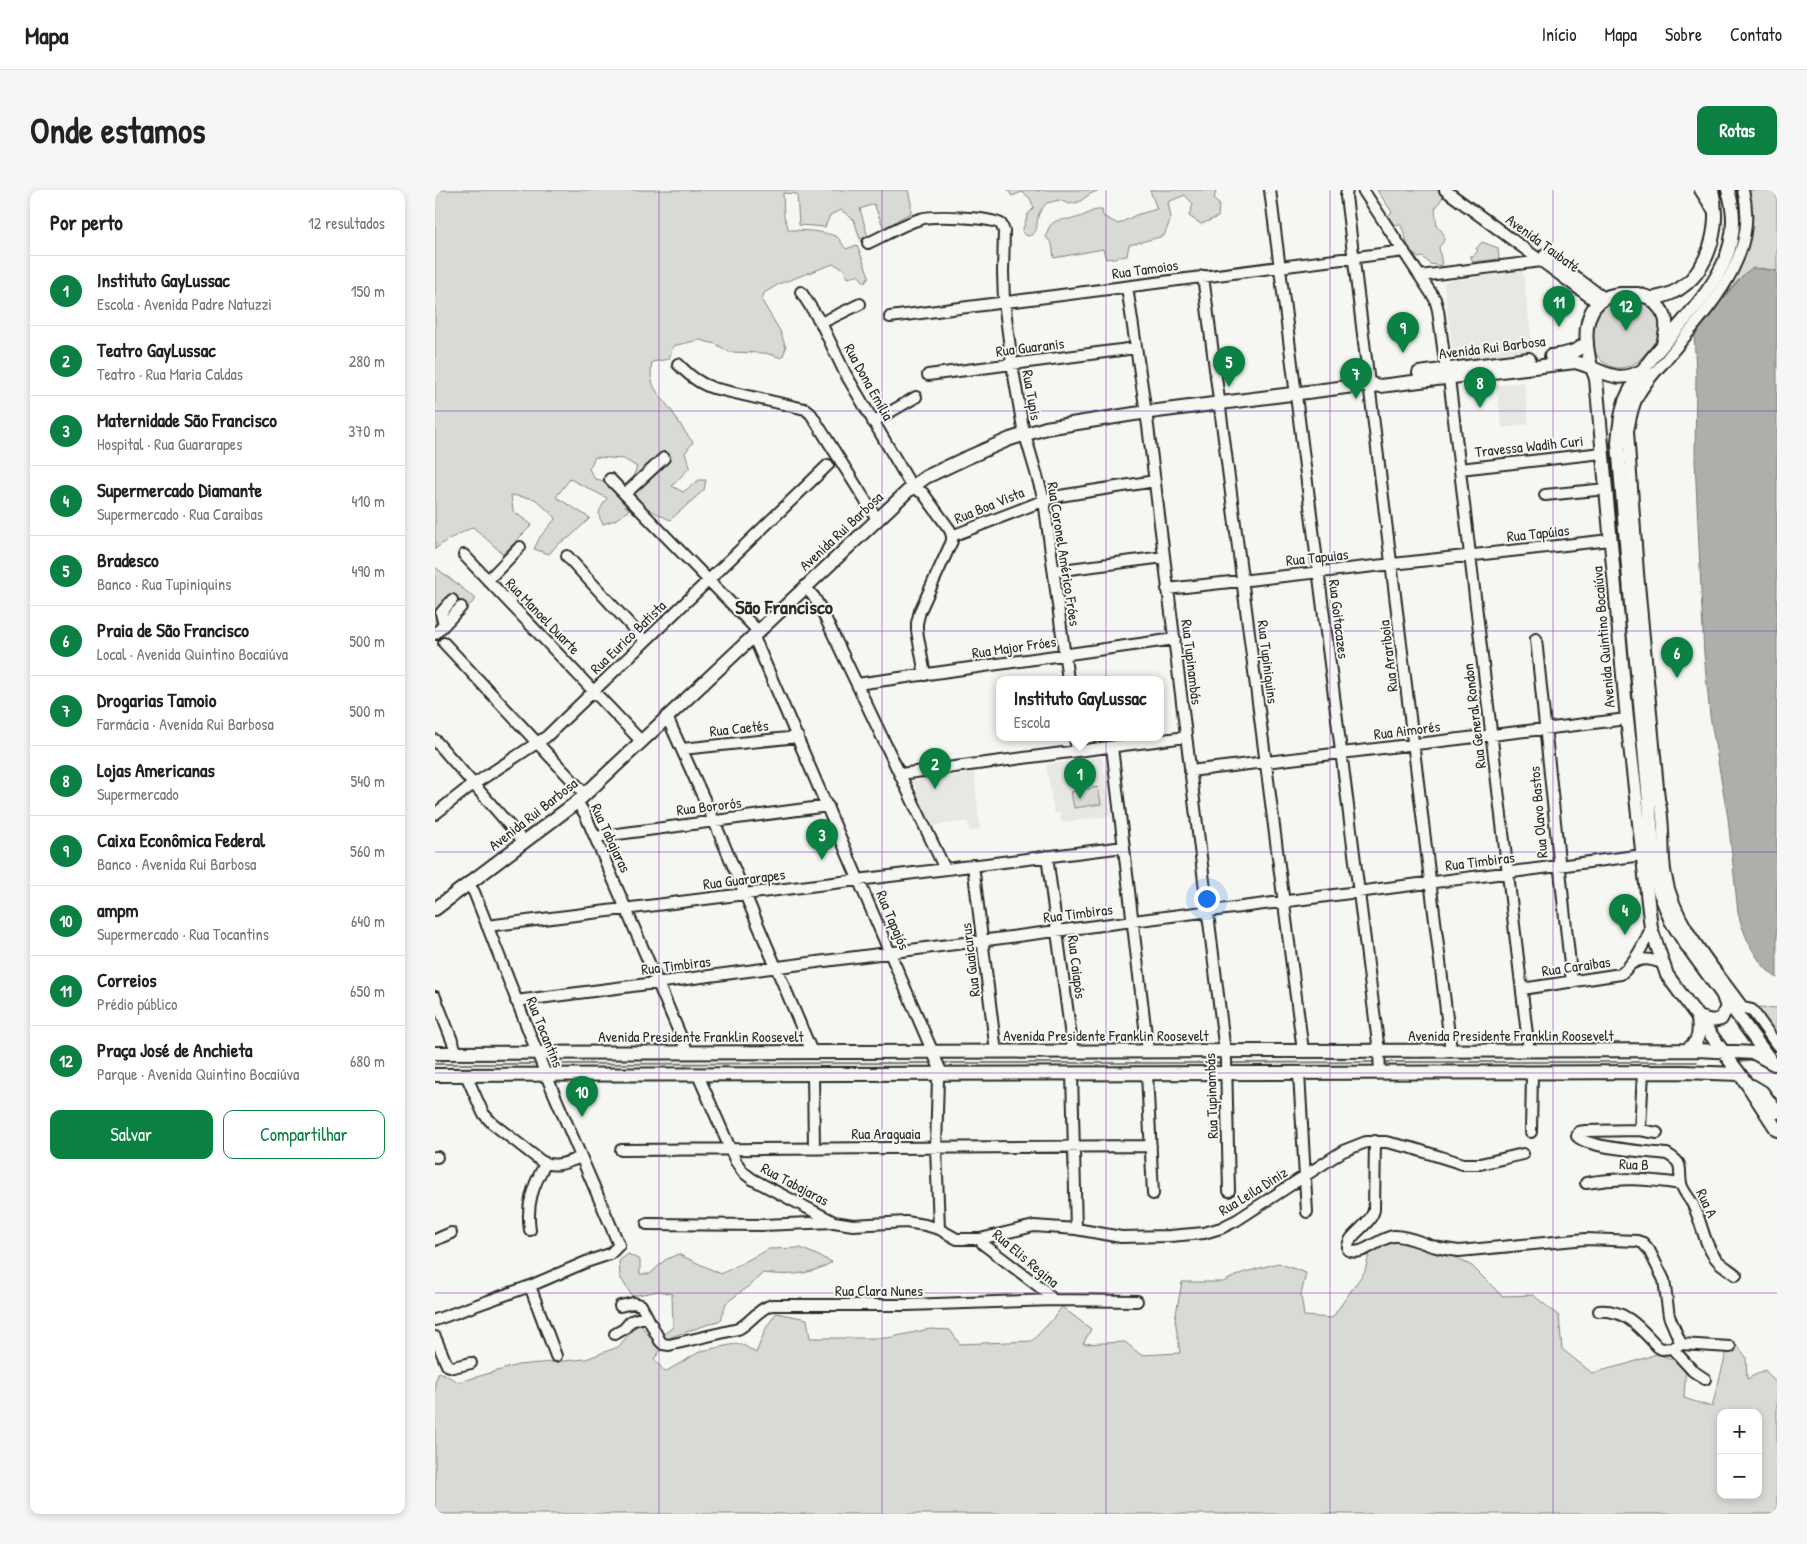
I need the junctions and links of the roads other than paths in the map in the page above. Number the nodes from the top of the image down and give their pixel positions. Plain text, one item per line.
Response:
1 (1270, 190) edge
2 (1347, 190) edge
3 (1363, 190) edge
4 (1445, 190) edge
5 (1456, 190) edge
6 (1700, 190) edge
7 (1712, 190) edge
8 (1728, 190) edge
9 (1743, 190) edge
10 (1715, 215) junction
11 (868, 244) dead end
12 (1404, 251) junction
13 (1354, 258) junction
14 (1543, 261) junction
15 (1279, 266) junction
16 (1203, 276) junction
17 (1420, 276) junction
18 (1127, 287) junction
19 (801, 292) dead end
20 (1650, 298) junction
21 (1601, 300) junction
22 (1004, 302) junction
23 (860, 304) dead end
24 (889, 317) dead end
25 (821, 323) junction
26 (1587, 342) junction
27 (1662, 347) junction
28 (1136, 348) junction
29 (678, 364) dead end
30 (1012, 364) junction
31 (1593, 368) junction
32 (1645, 368) junction
33 (1447, 374) junction
34 (928, 375) dead end
35 (1370, 384) junction
36 (1295, 394) junction
37 (916, 398) dead end
38 (1220, 403) junction
39 (1146, 412) junction
40 (873, 422) junction
41 (1024, 434) junction
42 (1602, 452) junction
43 (664, 458) dead end
44 (828, 465) dead end
45 (1460, 468) junction
46 (610, 479) dead end
47 (1155, 481) junction
48 (912, 487) junction
49 (1606, 489) junction
50 (625, 494) junction
51 (1545, 495) dead end
52 (1044, 500) junction
53 (877, 519) junction
54 (952, 536) junction
55 (1610, 540) junction
56 (520, 547) dead end
57 (464, 555) dead end
58 (567, 556) dead end
59 (1164, 556) junction
60 (1470, 556) junction
61 (1392, 564) junction
62 (1054, 571) junction
63 (1318, 572) junction
64 (488, 580) junction
65 (708, 580) junction
66 (1243, 581) junction
67 (805, 587) junction
68 (1167, 589) junction
69 (452, 600) dead end
70 (461, 607) dead end
71 (444, 625) junction
72 (755, 633) junction
73 (435, 634) edge
74 (1175, 639) junction
75 (1536, 639) dead end
76 (645, 641) junction
77 (444, 643) dead end
78 (1064, 655) junction
79 (925, 674) junction
80 (1067, 676) edge
81 (857, 684) junction
82 (594, 691) junction
83 (667, 718) junction
84 (1627, 719) junction
85 (1546, 729) junction
86 (1491, 735) junction
87 (798, 737) junction
88 (1186, 737) junction
89 (435, 740) edge
90 (1164, 740) edge
91 (641, 741) junction
92 (1075, 741) edge
93 (1156, 741) edge
94 (538, 743) junction
95 (1414, 745) junction
96 (1112, 747) junction
97 (682, 749) junction
98 (1077, 751) junction
99 (1341, 753) junction
100 (1266, 762) junction
101 (1190, 771) junction
102 (900, 774) junction
103 (475, 784) junction
104 (581, 798) junction
105 (827, 806) junction
106 (435, 814) edge
107 (714, 821) junction
108 (595, 836) junction
109 (524, 842) junction
110 (1124, 847) junction
111 (1643, 855) junction
112 (1047, 856) junction
113 (973, 865) junction
114 (1559, 866) junction
115 (945, 869) junction
116 (1508, 872) junction
117 (859, 880) junction
118 (1430, 882) junction
119 (468, 884) junction
120 (1358, 892) junction
121 (745, 894) junction
122 (1284, 901) junction
123 (435, 909) edge
124 (626, 909) junction
125 (1207, 911) junction
126 (1133, 921) junction
127 (487, 926) junction
128 (1651, 928) junction
129 (1057, 931) junction
130 (983, 940) junction
131 (890, 952) junction
132 (1662, 963) junction
133 (1630, 964) junction
134 (776, 967) junction
135 (1572, 982) junction
136 (658, 983) junction
137 (1522, 989) junction
138 (1723, 995) junction
139 (435, 997) edge
140 (517, 1001) junction
141 (1697, 1016) junction
142 (1777, 1045) edge
143 (1692, 1050) junction
144 (1303, 1051) junction
145 (1451, 1051) junction
146 (1529, 1051) junction
147 (1721, 1051) junction
148 (687, 1052) junction
149 (812, 1052) junction
150 (996, 1052) junction
151 (1073, 1052) junction
152 (1148, 1052) junction
153 (435, 1053) edge
154 (457, 1053) junction
155 (1379, 1062) junction
156 (937, 1063) junction
157 (1226, 1063) junction
158 (541, 1064) junction
159 (1775, 1067) edge
160 (1532, 1072) junction
161 (1643, 1072) junction
162 (1708, 1072) junction
163 (1299, 1073) junction
164 (813, 1074) junction
165 (1072, 1074) junction
166 (1147, 1074) junction
167 (1739, 1074) junction
168 (435, 1075) edge
169 (466, 1075) junction
170 (698, 1075) junction
171 (1747, 1084) junction
172 (1777, 1112) edge
173 (1640, 1130) junction
174 (1777, 1130) edge
175 (1531, 1132) dead end
176 (1657, 1133) dead end
177 (1375, 1141) junction
178 (1074, 1146) junction
179 (1151, 1146) junction
180 (936, 1147) junction
181 (814, 1148) junction
182 (731, 1149) junction
183 (621, 1150) dead end
184 (1519, 1154) dead end
185 (581, 1158) junction
186 (545, 1164) junction
187 (1305, 1176) junction
188 (1586, 1183) dead end
189 (1681, 1184) junction
190 (1229, 1191) dead end
191 (1153, 1194) dead end
192 (1307, 1212) dead end
193 (833, 1222) junction
194 (647, 1224) dead end
195 (939, 1229) junction
196 (1076, 1229) junction
197 (530, 1230) dead end
198 (451, 1233) dead end
199 (980, 1239) junction
200 (435, 1240) edge
201 (1736, 1274) dead end
202 (530, 1286) junction
203 (1053, 1300) junction
204 (1137, 1301) dead end
205 (620, 1306) dead end
206 (1599, 1311) dead end
207 (647, 1316) junction
208 (435, 1320) edge
209 (615, 1334) dead end
210 (435, 1337) edge
211 (1677, 1346) junction
212 (1730, 1347) dead end
213 (556, 1356) dead end
214 (471, 1363) dead end
215 (1705, 1379) dead end

1 - 15 street, Rua Goitacazes
2 - 13 street, Rua Arariboia
3 - 12 street, Rua General Rondon
4 - 14 street, Avenida Taubaté
5 - 21 street, Avenida Taubaté
6 - 10 street
7 - 10 main road
8 - 27 main road, Avenida Quintino Bocaiúva
9 - 142 street
10 - 20 main road
11 - 22 street, Rua Tupis
12 - 13 street, Rua Tamoios
12 - 17 street, Rua General Rondon
13 - 15 street, Rua Tamoios
13 - 35 street, Rua Arariboia
14 - 17 street
14 - 21 street, Avenida Taubaté
15 - 16 street, Rua Tamoios
15 - 36 street, Rua Goitacazes
16 - 18 street, Rua Tamoios
16 - 38 street, Rua Tupiniquins
17 - 33 street, Rua General Rondon
18 - 22 street, Rua Tamoios
18 - 28 street, Rua Tupinambás
19 - 25 street, Rua Dona Emília
20 - 21 main road
20 - 27 main road
21 - 26 main road, Avenida Quintino Bocaiúva
22 - 24 street, Rua Tamoios
22 - 30 street, Rua Tupis
23 - 25 street
25 - 40 street, Rua Dona Emília
26 - 31 main road, Avenida Quintino Bocaiúva
26 - 33 main road, Avenida Rui Barbosa
27 - 32 main road, Avenida Quintino Bocaiúva
28 - 30 street, Rua Guaranis
28 - 39 street, Rua Tupinambás
29 - 53 street
30 - 34 street, Rua Guaranis
30 - 41 street, Rua Tupis
31 - 32 main road
31 - 33 main road, Avenida Rui Barbosa
31 - 42 main road, Avenida Quintino Bocaiúva
32 - 138 main road, Avenida Quintino Bocaiúva
33 - 35 main road, Avenida Rui Barbosa
33 - 45 street, Rua General Rondon
35 - 36 main road, Avenida Rui Barbosa
35 - 61 street, Rua Arariboia
36 - 38 main road, Avenida Rui Barbosa
36 - 63 street, Rua Goitacazes
37 - 40 street
38 - 39 main road, Avenida Rui Barbosa
38 - 66 street, Rua Tupiniquins
39 - 41 main road, Avenida Rui Barbosa
39 - 47 street, Rua Tupinambás
40 - 48 street, Rua Dona Emília
41 - 48 main road, Avenida Rui Barbosa
41 - 52 street, Rua Coronel Américo Fróes
42 - 45 street, Travessa Wadih Curi
42 - 49 main road, Avenida Quintino Bocaiúva
43 - 50 street
44 - 65 street, Rua Eurico Batista
45 - 60 street, Rua General Rondon
46 - 50 street
47 - 52 street, Rua Boa Vista
47 - 59 street, Rua Tupinambás
48 - 53 main road, Avenida Rui Barbosa
48 - 54 street, Rua Dona Emília
49 - 51 street
49 - 55 main road, Avenida Quintino Bocaiúva
50 - 65 street
52 - 54 street, Rua Boa Vista
52 - 62 street, Rua Coronel Américo Fróes
53 - 67 main road, Avenida Rui Barbosa
54 - 79 street
55 - 60 street, Rua Tapúias
55 - 84 main road, Avenida Quintino Bocaiúva
56 - 64 street
57 - 64 street, Rua Manoel Duarte
58 - 76 street
59 - 62 street
59 - 68 street, Rua Tupinambás
60 - 61 street, Rua Tapuias
60 - 86 street, Rua General Rondon
61 - 63 street, Rua Tapuias
61 - 95 street, Rua Arariboia
62 - 78 street, Rua Coronel Américo Fróes
63 - 66 street, Rua Tapuias
63 - 99 street, Rua Goitacazes
64 - 82 street, Rua Manoel Duarte
65 - 72 street
65 - 76 street, Rua Eurico Batista
66 - 68 street, Rua Tapuias
66 - 100 street, Rua Tupiniquins
67 - 72 main road, Avenida Rui Barbosa
67 - 81 street
68 - 74 street, Rua Tupinambás
69 - 71 street
70 - 71 street
71 - 73 street
72 - 83 main road, Avenida Rui Barbosa
72 - 87 street, Rua Tapajós
74 - 78 street, Rua Major Fróes
74 - 88 street, Rua Tupinambás
75 - 85 street, Rua Olavo Bastos
76 - 82 street, Rua Eurico Batista
77 - 94 street, Rua Tabajaras
78 - 79 street, Rua Major Fróes
78 - 80 street, Rua Coronel Américo Fróes
79 - 81 street, Rua Major Fróes
81 - 102 street
82 - 91 street, Rua Manoel Duarte
82 - 94 street, Rua Eurico Batista
83 - 91 main road, Avenida Rui Barbosa
83 - 97 street
84 - 85 street, Rua Aimorés
84 - 111 main road, Avenida Quintino Bocaiúva
85 - 86 street, Rua Aimorés
85 - 114 street, Rua Olavo Bastos
86 - 95 street, Rua Aimorés
86 - 116 street, Rua General Rondon
87 - 97 street, Rua Caetés
87 - 105 street, Rua Tapajós
88 - 90 street
88 - 101 street, Rua Tupinambás
89 - 103 street
91 - 104 main road, Avenida Rui Barbosa
92 - 98 street
93 - 96 street
94 - 103 street, Rua Eurico Batista
94 - 104 street, Rua Tabajaras
95 - 99 street, Rua Aimorés
95 - 118 street, Rua Arariboia
96 - 98 street
96 - 110 street
97 - 107 street
98 - 102 street
99 - 100 street, Rua Aimorés
99 - 120 street, Rua Goitacazes
100 - 101 street, Rua Aimorés
100 - 122 street, Rua Tupiniquins
101 - 125 street, Rua Tupinambás
102 - 115 street
103 - 106 street, Rua Eurico Batista
103 - 109 street
104 - 108 street, Rua Tabajaras
104 - 109 main road, Avenida Rui Barbosa
105 - 107 street, Rua Bororós
105 - 117 street, Rua Tapajós
107 - 108 street, Rua Bororós
107 - 121 street
108 - 124 street, Rua Tabajaras
109 - 119 main road, Avenida Rui Barbosa
110 - 112 street, Rua Guararapes
110 - 126 street
111 - 114 street, Rua Timbiras
111 - 128 main road, Avenida Quintino Bocaiúva
112 - 113 street, Rua Guararapes
112 - 129 street, Rua Caiapós
113 - 115 street, Rua Guararapes
113 - 130 street, Rua Guaicurus
114 - 116 street, Rua Timbiras
114 - 135 street, Rua Olavo Bastos
115 - 117 street, Rua Guararapes
116 - 118 street, Rua Timbiras
116 - 137 street, Rua General Rondon
117 - 121 street, Rua Guararapes
117 - 131 street, Rua Tapajós
118 - 120 street, Rua Timbiras
118 - 145 street, Rua Arariboia
119 - 123 main road, Avenida Rui Barbosa
119 - 127 street, Rua Tocantins
120 - 122 street, Rua Timbiras
120 - 155 street, Rua Goitacazes
121 - 124 street, Rua Guararapes
121 - 134 street
122 - 125 street, Rua Timbiras
122 - 144 street, Rua Tupiniquins
124 - 127 street, Rua Guararapes
124 - 136 street, Rua Tabajaras
125 - 126 street, Rua Timbiras
125 - 157 street, Rua Tupinambás
126 - 129 street, Rua Timbiras
126 - 152 street
127 - 140 street, Rua Tocantins
128 - 132 main road, Avenida Quintino Bocaiúva
128 - 133 street, Rua Caraibas
129 - 130 street, Rua Timbiras
129 - 151 street, Rua Caiapós
130 - 131 street, Rua Timbiras
130 - 150 street, Rua Guaicurus
131 - 134 street, Rua Timbiras
131 - 156 street, Rua Tapajós
132 - 133 street, Rua Caraibas
132 - 141 main road, Avenida Quintino Bocaiúva
133 - 135 street, Rua Caraibas
134 - 136 street, Rua Timbiras
134 - 149 street
135 - 137 street, Rua Caraibas
136 - 140 street, Rua Timbiras
136 - 148 street, Rua Tabajaras
137 - 146 street, Rua General Rondon
138 - 141 main road
138 - 159 main road, Avenida Quintino Bocaiúva
139 - 154 street
140 - 158 street, Rua Tocantins
141 - 143 main road
141 - 147 main road, Avenida Quintino Bocaiúva
143 - 146 main road, Avenida Presidente Franklin Roosevelt
143 - 147 main road, Avenida Presidente Franklin Roosevelt
143 - 162 main road
144 - 155 main road, Avenida Presidente Franklin Roosevelt
144 - 157 main road, Avenida Presidente Franklin Roosevelt
145 - 146 main road, Avenida Presidente Franklin Roosevelt
145 - 155 main road, Avenida Presidente Franklin Roosevelt
147 - 159 main road, Avenida Presidente Franklin Roosevelt
147 - 167 main road, Avenida Quintino Bocaiúva
148 - 149 main road, Avenida Presidente Franklin Roosevelt
148 - 158 main road, Avenida Presidente Franklin Roosevelt
149 - 156 main road, Avenida Presidente Franklin Roosevelt
150 - 151 main road, Avenida Presidente Franklin Roosevelt
150 - 156 main road, Avenida Presidente Franklin Roosevelt
151 - 152 main road, Avenida Presidente Franklin Roosevelt
152 - 157 main road, Avenida Presidente Franklin Roosevelt
153 - 154 main road, Avenida Presidente Franklin Roosevelt
154 - 158 main road, Avenida Presidente Franklin Roosevelt
155 - 160 main road, Avenida Presidente Franklin Roosevelt
155 - 163 main road, Avenida Presidente Franklin Roosevelt
156 - 164 main road, Avenida Presidente Franklin Roosevelt
156 - 165 main road, Avenida Presidente Franklin Roosevelt
156 - 180 street, Rua Tapajós
157 - 163 main road, Avenida Presidente Franklin Roosevelt
157 - 166 main road, Avenida Presidente Franklin Roosevelt
157 - 190 street, Rua Tupinambás
158 - 169 main road, Avenida Presidente Franklin Roosevelt
158 - 170 main road, Avenida Presidente Franklin Roosevelt
158 - 185 street, Rua Tocantins
160 - 161 main road, Avenida Presidente Franklin Roosevelt
160 - 175 street
161 - 162 main road, Avenida Presidente Franklin Roosevelt
161 - 173 street
162 - 167 main road, Avenida Presidente Franklin Roosevelt
163 - 187 street
164 - 170 main road, Avenida Presidente Franklin Roosevelt
164 - 181 street
165 - 166 main road, Avenida Presidente Franklin Roosevelt
165 - 178 street
166 - 179 street
167 - 171 main road, Avenida Quintino Bocaiúva
168 - 169 main road, Avenida Presidente Franklin Roosevelt
169 - 186 street
170 - 182 street, Rua Tabajaras
171 - 172 main road
171 - 174 main road, Avenida Quintino Bocaiúva
173 - 176 street
173 - 189 street, Rua A
177 - 184 street, Rua Leila Diniz
177 - 187 street, Rua Leila Diniz
177 - 211 street
178 - 179 street, Rua Araguaia
178 - 180 street, Rua Araguaia
178 - 196 street
179 - 191 street
180 - 181 street, Rua Araguaia
180 - 195 street, Rua Tapajós
181 - 182 street, Rua Araguaia
182 - 183 street, Rua Araguaia
182 - 193 street, Rua Tabajaras
185 - 186 street
185 - 202 street, Rua Tocantins
186 - 197 street
187 - 192 street
187 - 196 street, Rua Leila Diniz
188 - 189 street, Rua B
189 - 201 street, Rua A
193 - 194 street
193 - 195 street, Rua Tabajaras
195 - 199 street, Rua Leila Diniz
196 - 199 street, Rua Leila Diniz
198 - 200 street
199 - 203 street, Rua Elis Regina
202 - 208 street
202 - 213 street
203 - 204 street, Rua Clara Nunes
203 - 207 street, Rua Clara Nunes
205 - 207 street, Rua Clara Nunes
206 - 211 street
207 - 209 street
210 - 214 street
211 - 212 street
211 - 215 street

